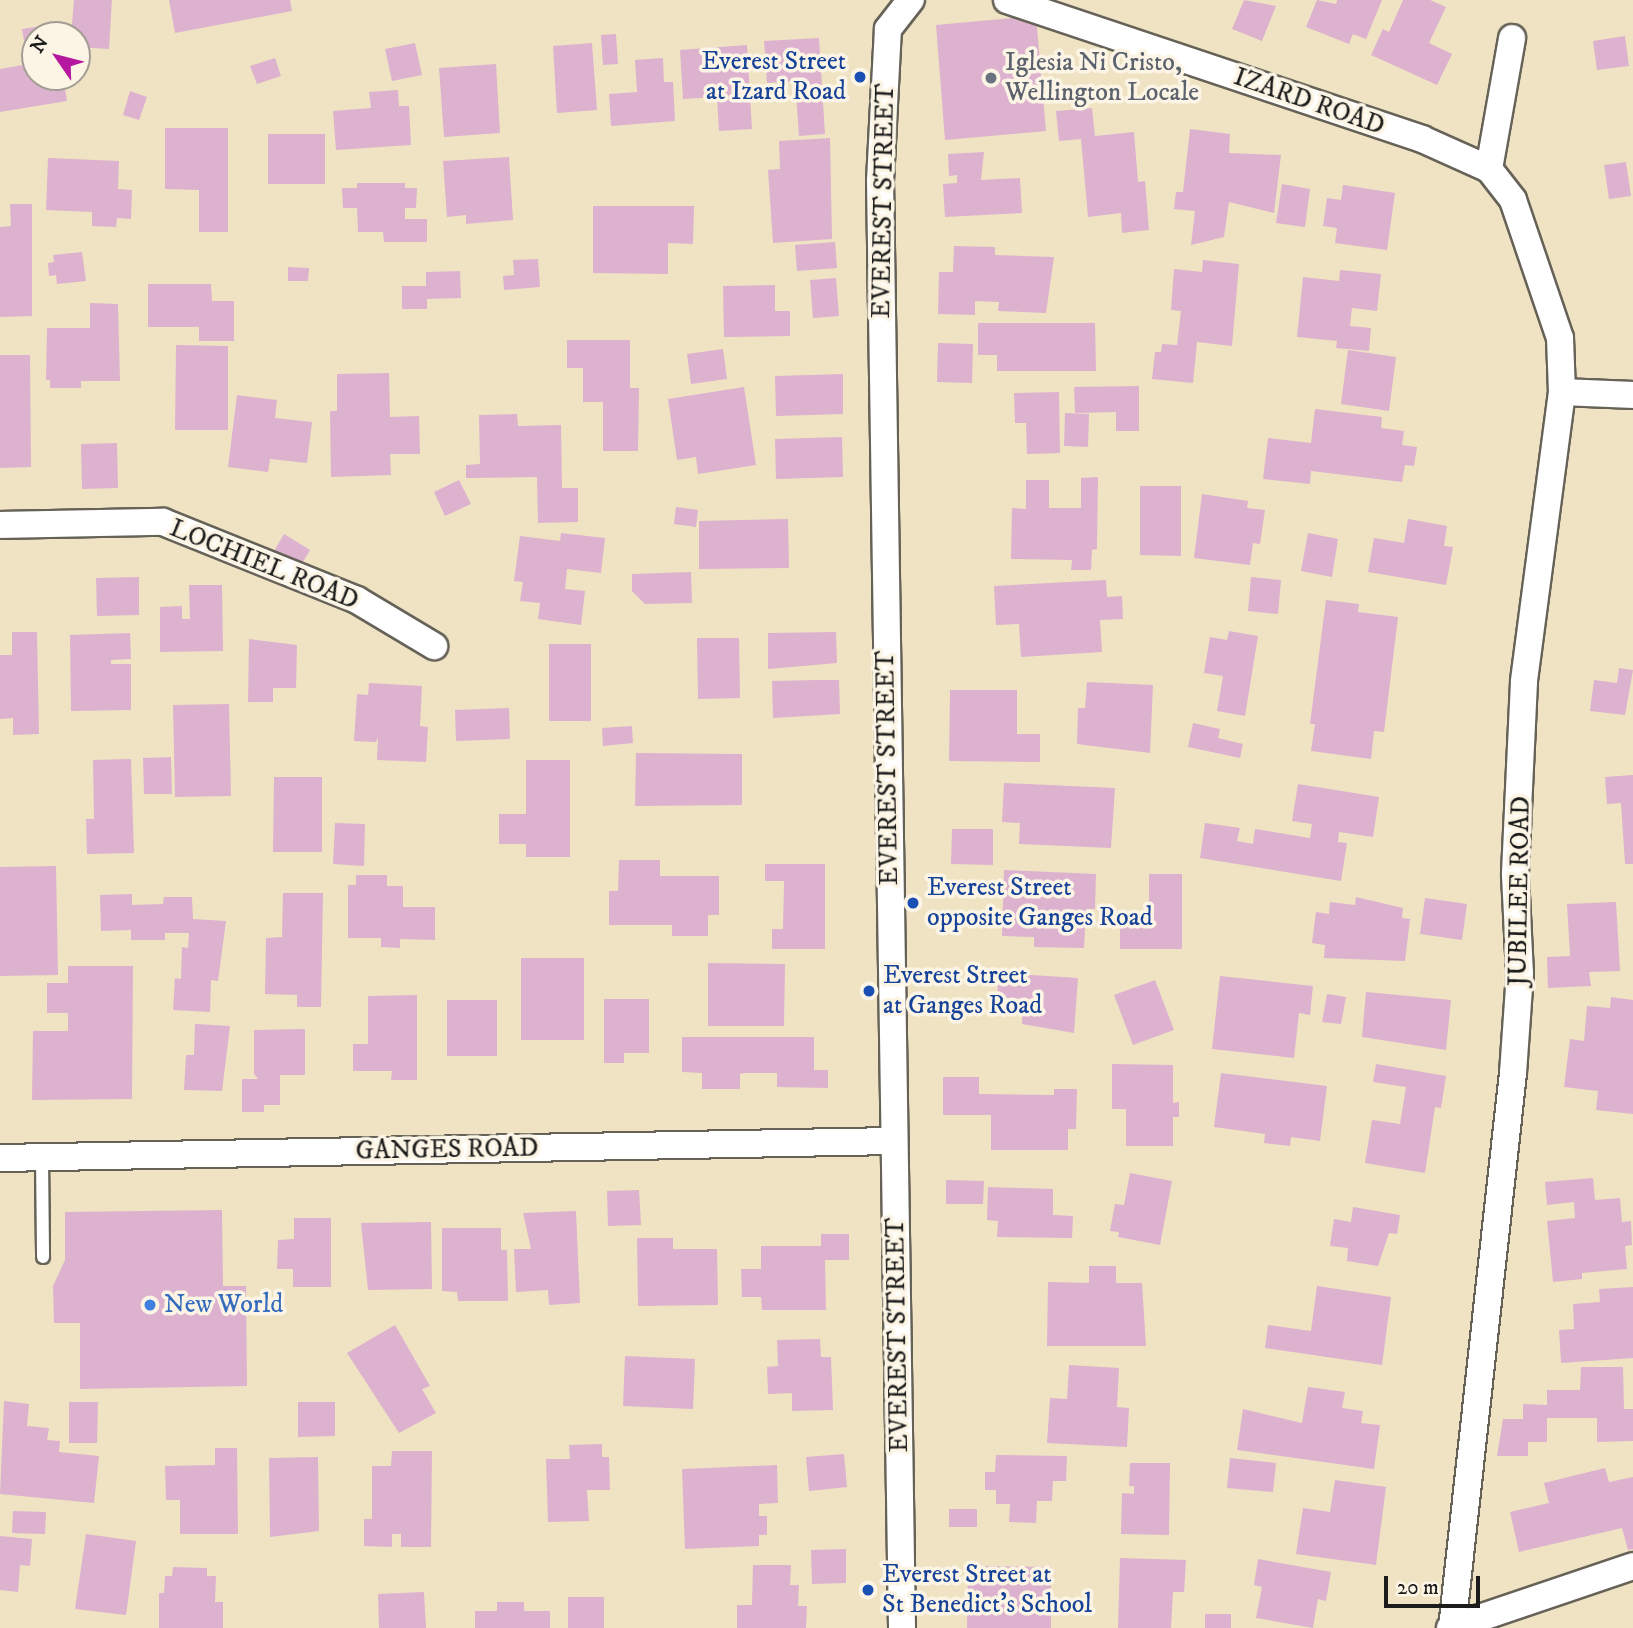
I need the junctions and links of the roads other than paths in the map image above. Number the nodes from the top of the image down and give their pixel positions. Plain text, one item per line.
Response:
1 (911, 0) edge
2 (1007, 0) edge
3 (1512, 38) dead end
4 (1489, 169) junction
5 (1562, 392) junction
6 (1633, 395) edge
7 (0, 525) edge
8 (434, 646) dead end
9 (893, 1141) junction
10 (41, 1157) junction
11 (0, 1158) edge
12 (43, 1257) dead end
13 (1633, 1566) edge
14 (902, 1628) edge
15 (1451, 1628) edge

1 - 9 street, EVEREST STREET
2 - 4 street, IZARD ROAD
3 - 4 street
4 - 5 street, JUBILEE ROAD
5 - 6 street
5 - 15 street, JUBILEE ROAD
7 - 8 street, LOCHIEL ROAD
9 - 10 street, GANGES ROAD
9 - 14 street, EVEREST STREET
10 - 11 street, GANGES ROAD
10 - 12 lane
13 - 15 street

